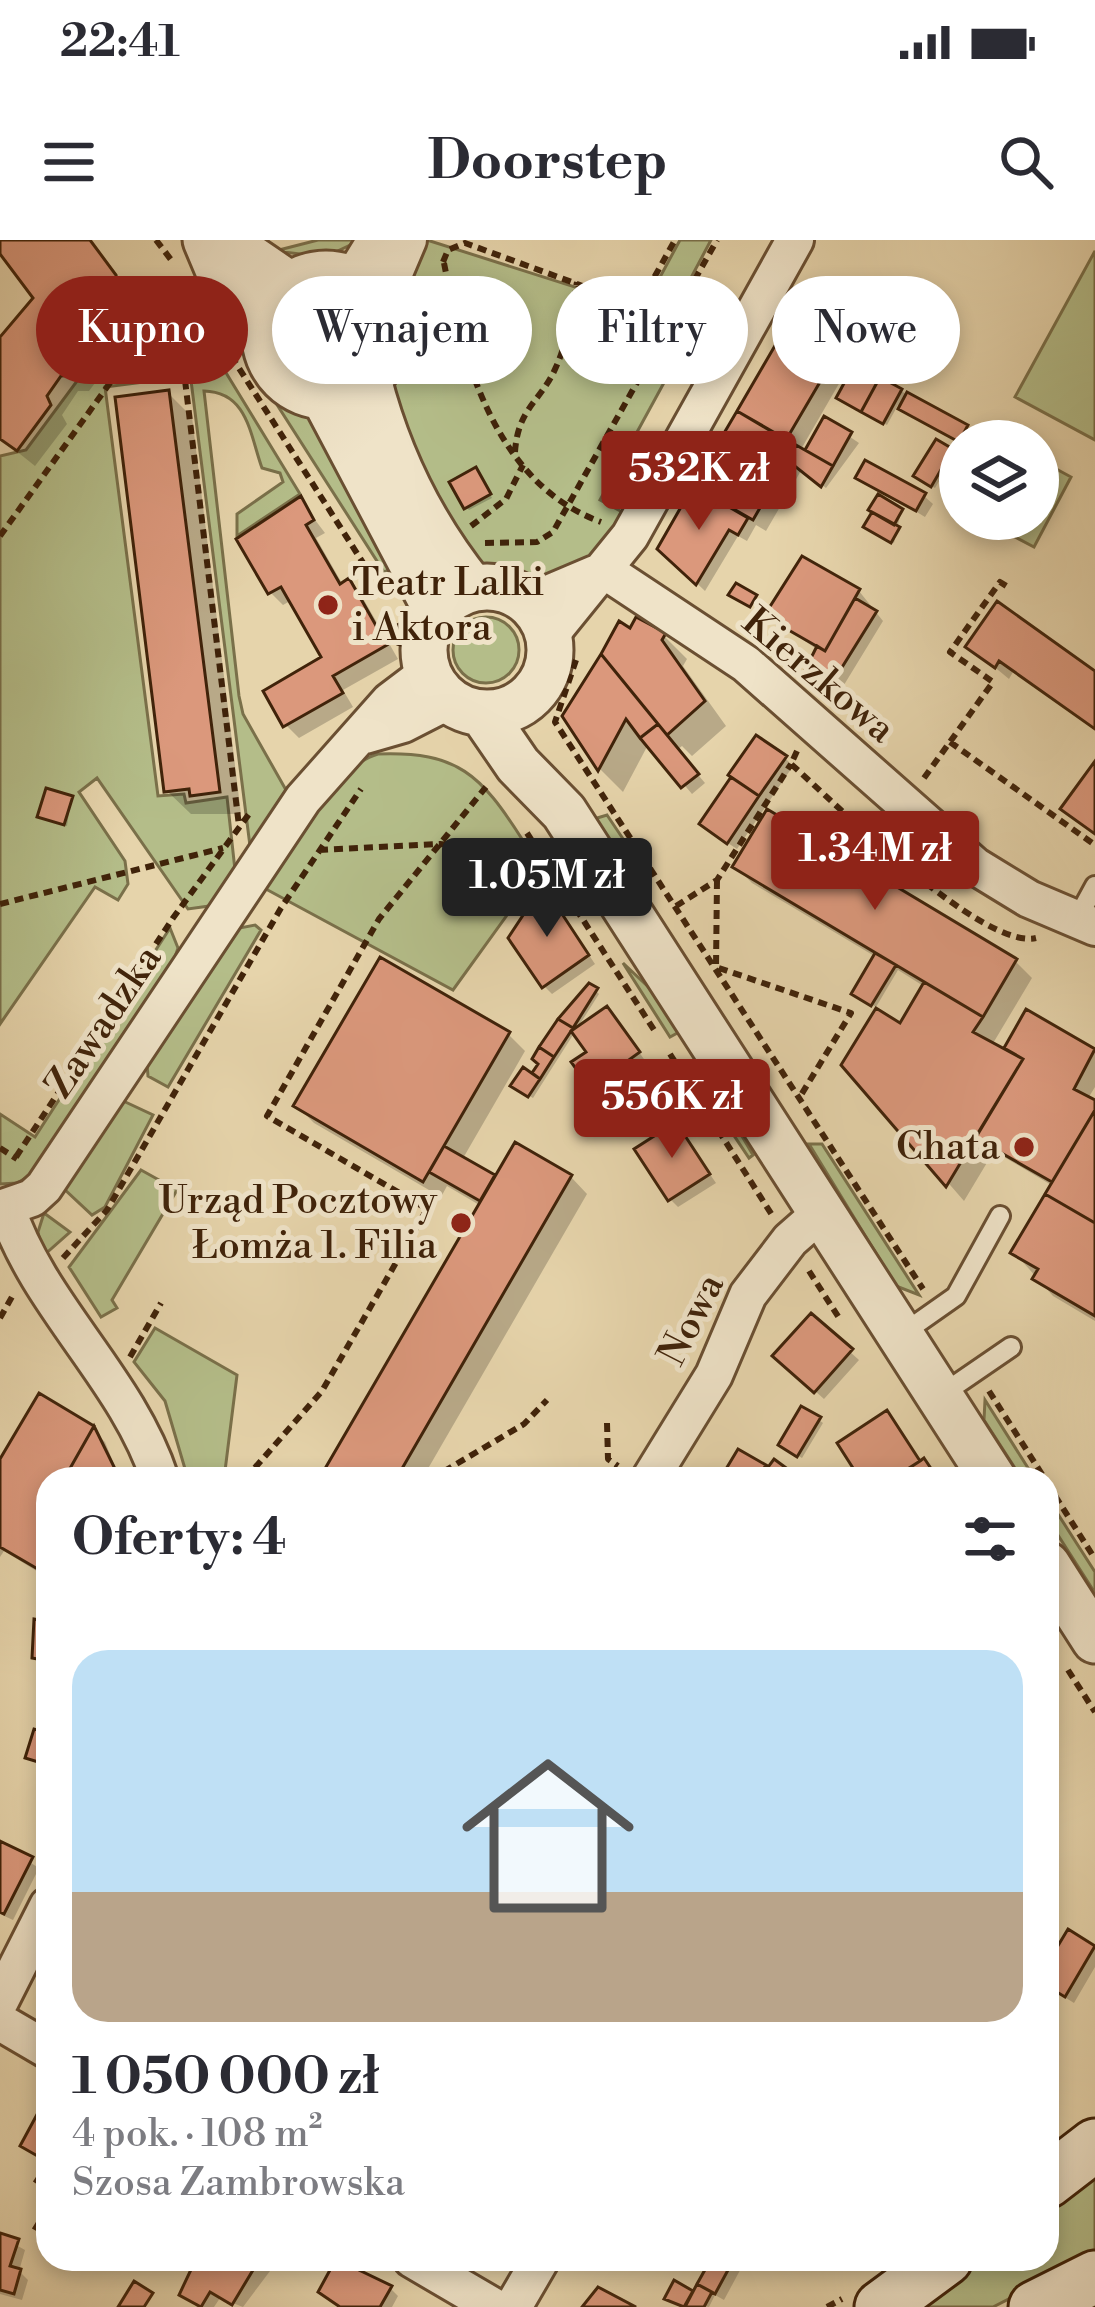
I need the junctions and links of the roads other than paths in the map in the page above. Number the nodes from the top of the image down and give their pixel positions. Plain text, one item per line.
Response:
1 (795, 240) edge
2 (397, 243) edge
3 (211, 261) edge
4 (376, 276) edge
5 (272, 299) edge
6 (293, 384) edge
7 (361, 384) edge
8 (369, 384) edge
9 (324, 397) junction
10 (604, 570) junction
11 (444, 590) junction
12 (554, 626) junction
13 (454, 691) junction
14 (1095, 886) edge
15 (1086, 923) edge
16 (3, 1206) edge
17 (823, 1210) junction
18 (1000, 1216) dead end
19 (918, 1321) junction
20 (1011, 1347) dead end
21 (957, 1382) junction
22 (155, 1467) edge
23 (648, 1467) edge
24 (989, 1467) edge
25 (1059, 1583) edge
26 (1095, 1640) edge
27 (36, 1930) edge
28 (0, 2001) edge
29 (0, 2023) edge
30 (36, 2043) edge
31 (1095, 2145) edge
32 (1059, 2173) edge
33 (432, 2271) edge
34 (534, 2271) edge
35 (930, 2271) edge
36 (1095, 2276) edge
37 (494, 2307) edge
38 (513, 2307) edge
39 (880, 2307) edge
40 (1035, 2307) edge

1 - 10 street
2 - 4 street
3 - 5 street
6 - 9 street
7 - 9 street
8 - 11 street
9 - 11 street
10 - 12 street
10 - 15 street, Kierzkowa
11 - 12 street
11 - 13 street
12 - 13 street
13 - 16 street, Zawadzka
13 - 17 street
14 - 15 lane
16 - 22 street, Zawadzka
17 - 19 street
17 - 23 street, Nowa
18 - 19 lane
19 - 21 street
20 - 21 lane
21 - 24 street
25 - 26 street
27 - 28 street
29 - 30 street
31 - 32 main road
33 - 37 street
34 - 38 street
35 - 39 main road
36 - 40 main road

